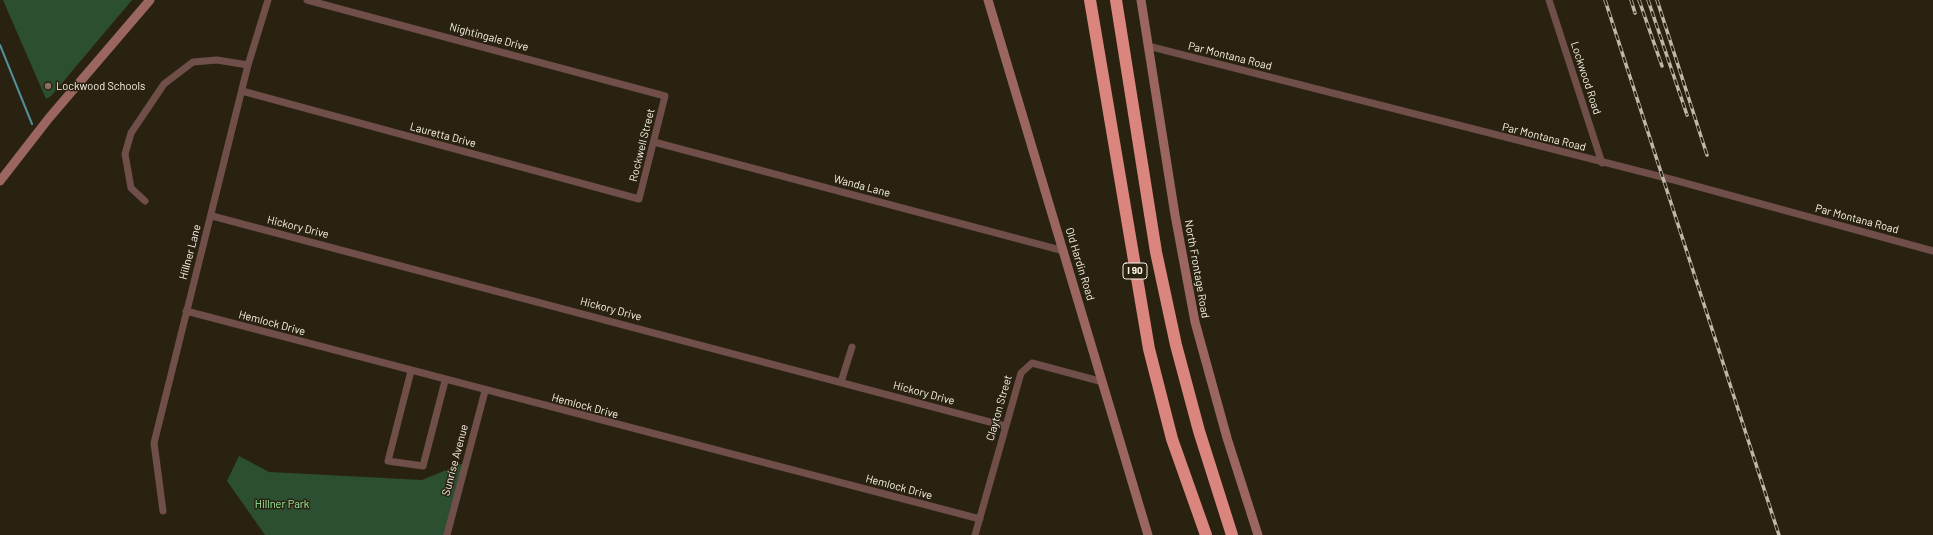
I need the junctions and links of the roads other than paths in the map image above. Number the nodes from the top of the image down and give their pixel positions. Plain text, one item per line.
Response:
1 (150, 0) edge
2 (268, 0) edge
3 (307, 0) edge
4 (988, 0) edge
5 (1090, 0) edge
6 (1116, 0) edge
7 (1141, 0) edge
8 (1549, 0) edge
9 (1148, 46) junction
10 (248, 65) junction
11 (242, 91) junction
12 (665, 96) joint
13 (654, 142) junction
14 (1602, 163) junction
15 (0, 181) edge
16 (639, 200) joint
17 (144, 201) dead end
18 (212, 216) junction
19 (1064, 251) junction
20 (1933, 251) edge
21 (186, 311) junction
22 (852, 347) dead end
23 (411, 371) junction
24 (445, 380) junction
25 (841, 382) junction
26 (1103, 382) junction
27 (485, 391) junction
28 (1005, 426) junction
29 (163, 511) dead end
30 (980, 519) junction
31 (447, 535) edge
32 (975, 535) edge
33 (1148, 535) edge
34 (1206, 535) edge
35 (1232, 535) edge
36 (1258, 535) edge

1 - 15 street
2 - 10 street, Hillner Lane
3 - 12 street, Nightingale Drive
4 - 19 street, Old Hardin Road
5 - 34 highway, I 90
6 - 35 highway, I 90
7 - 9 street, North Frontage Road
8 - 14 street, Lockwood Road
9 - 14 street, Par Montana Road
9 - 36 street, North Frontage Road
10 - 11 street, Hillner Lane
10 - 17 street
11 - 16 street, Lauretta Drive
11 - 18 street, Hillner Lane
12 - 13 street, Rockwell Street
13 - 16 street, Rockwell Street
13 - 19 street, Wanda Lane
14 - 20 street, Par Montana Road
18 - 21 street, Hillner Lane
18 - 25 street, Hickory Drive
19 - 26 street, Old Hardin Road
21 - 23 street, Hemlock Drive
21 - 29 street, Hillner Lane
22 - 25 street
23 - 24 street, Hemlock Drive
23 - 24 street
24 - 27 street, Hemlock Drive
25 - 28 street, Hickory Drive
26 - 28 street, Clayton Street
26 - 33 street, Old Hardin Road
27 - 30 street, Hemlock Drive
27 - 31 street, Sunrise Avenue
28 - 30 street, Clayton Street
30 - 32 street, Clayton Street

